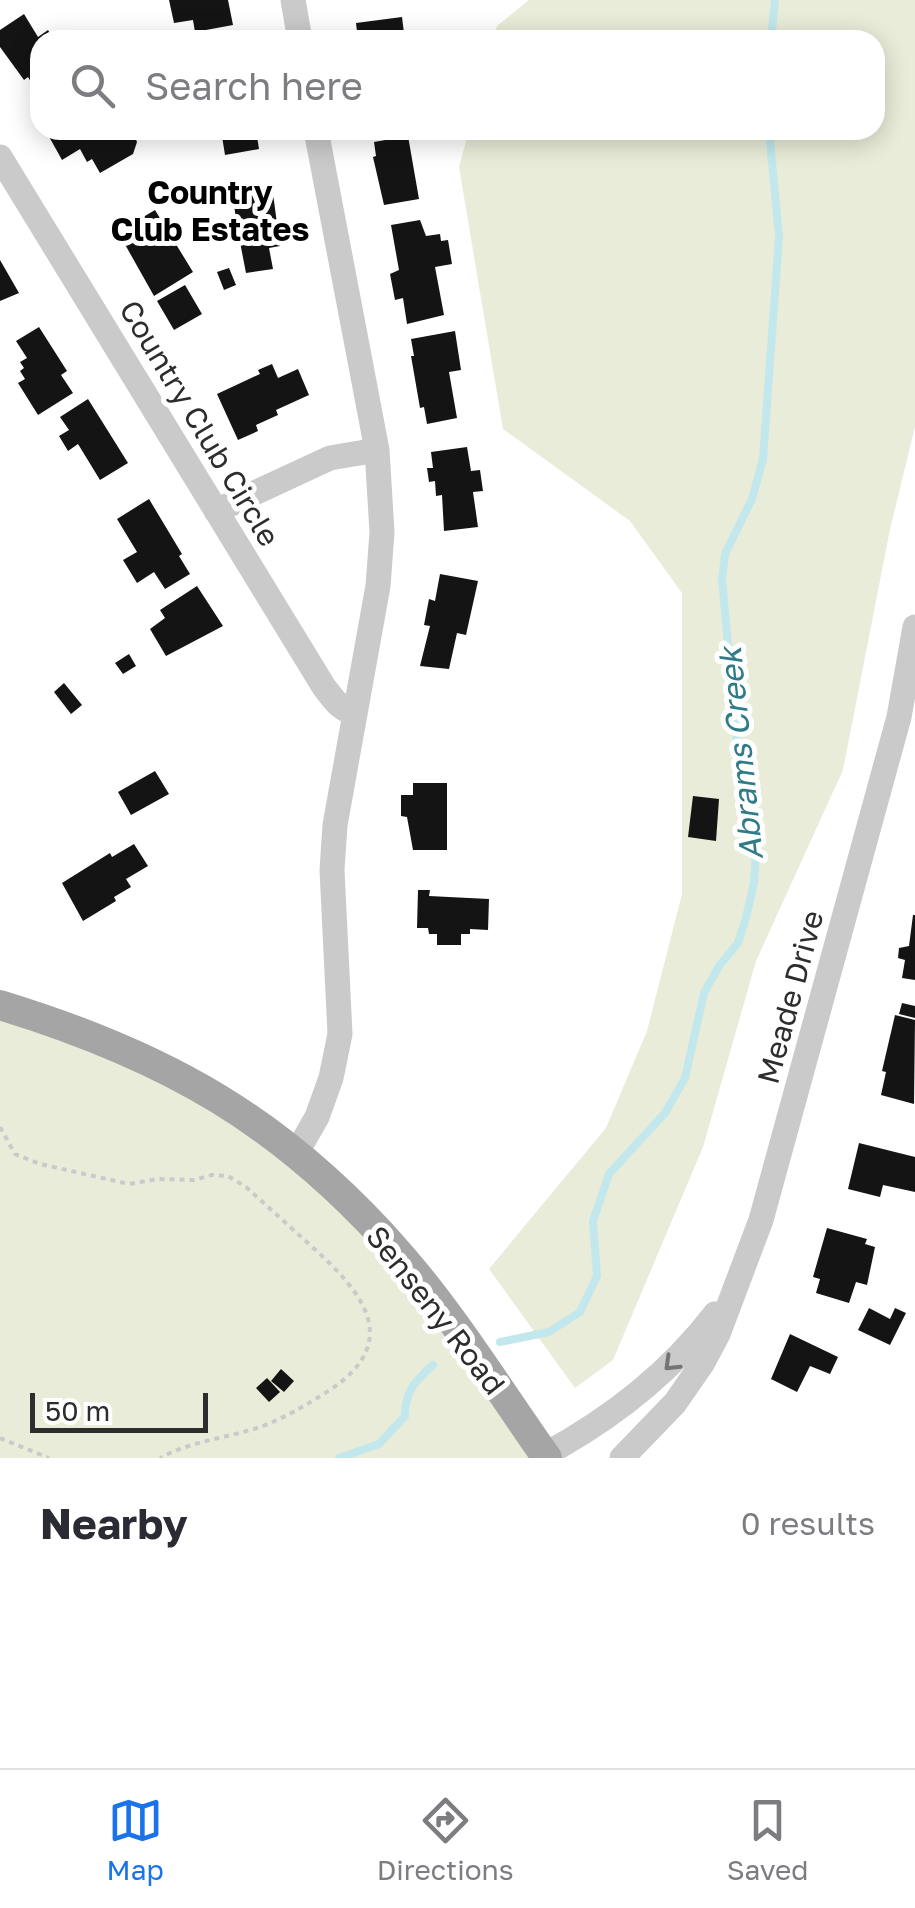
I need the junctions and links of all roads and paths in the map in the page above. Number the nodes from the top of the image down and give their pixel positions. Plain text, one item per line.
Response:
1 (293, 0) edge
2 (298, 30) edge
3 (318, 140) edge
4 (0, 157) edge
5 (377, 450) junction
6 (216, 512) junction
7 (915, 627) edge
8 (915, 685) edge
9 (355, 712) junction
10 (899, 717) junction
11 (0, 1005) edge
12 (0, 1127) edge
13 (297, 1152) junction
14 (734, 1290) junction
15 (0, 1438) edge
16 (546, 1456) edge
17 (48, 1458) edge
18 (160, 1458) edge
19 (622, 1458) edge

1 - 2 street
3 - 5 street
4 - 6 street, Country Club Circle
5 - 6 street
5 - 9 street
6 - 9 street, Country Club Circle
7 - 10 street, Meade Drive
8 - 10 street, Meade Drive
9 - 13 street
10 - 14 street, Meade Drive
11 - 13 main road, Senseny Road
12 - 18 path
13 - 16 main road, Senseny Road
14 -> 16 street, Meade Drive
14 - 19 street, Meade Drive
15 - 17 path

